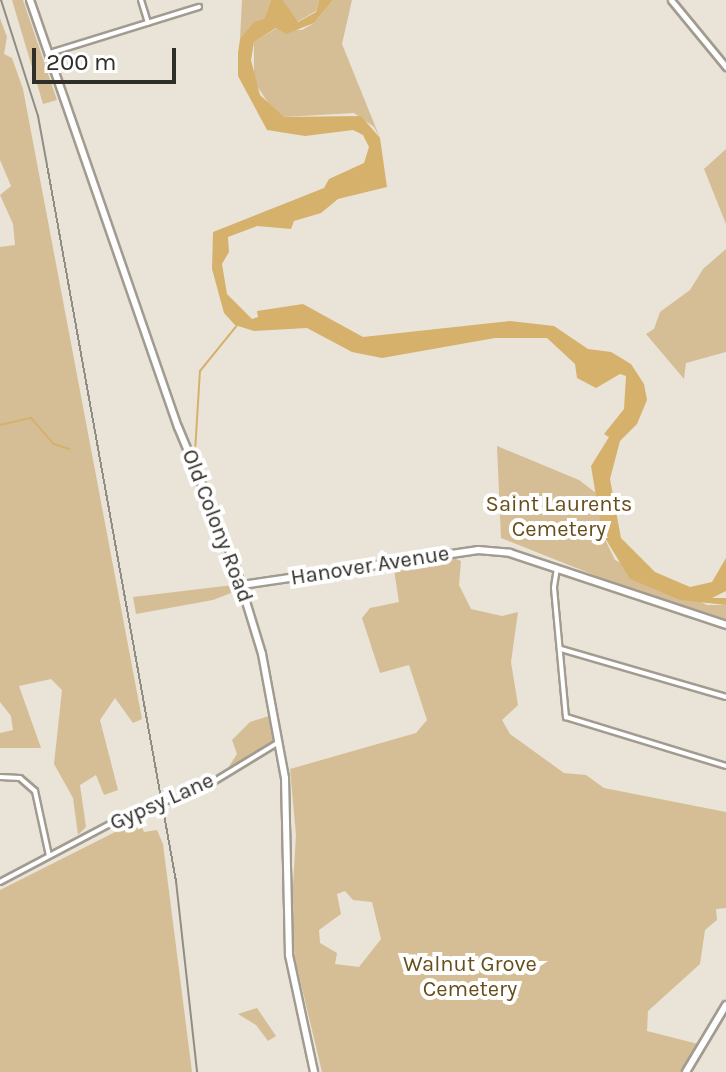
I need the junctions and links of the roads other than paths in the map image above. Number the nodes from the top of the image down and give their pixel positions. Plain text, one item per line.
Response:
1 (30, 0) edge
2 (141, 0) edge
3 (671, 0) edge
4 (199, 7) dead end
5 (148, 23) junction
6 (48, 54) junction
7 (726, 67) edge
8 (557, 568) junction
9 (242, 585) junction
10 (726, 625) edge
11 (561, 649) junction
12 (726, 697) edge
13 (281, 742) junction
14 (726, 766) edge
15 (0, 777) edge
16 (49, 856) junction
17 (0, 882) edge
18 (726, 1005) edge
19 (314, 1072) edge
20 (686, 1072) edge

1 - 6 main road, Old Colony Road
2 - 5 street
3 - 7 street
4 - 5 street
5 - 6 street
6 - 9 main road, Old Colony Road
8 - 9 main road, Hanover Avenue
8 - 10 main road, Hanover Avenue
8 - 11 street
9 - 13 main road, Old Colony Road
11 - 12 street
11 - 14 street
13 - 16 street, Gypsy Lane
13 - 19 main road, Old Colony Road
15 - 16 street
16 - 17 street, Gypsy Lane
18 - 20 main road

